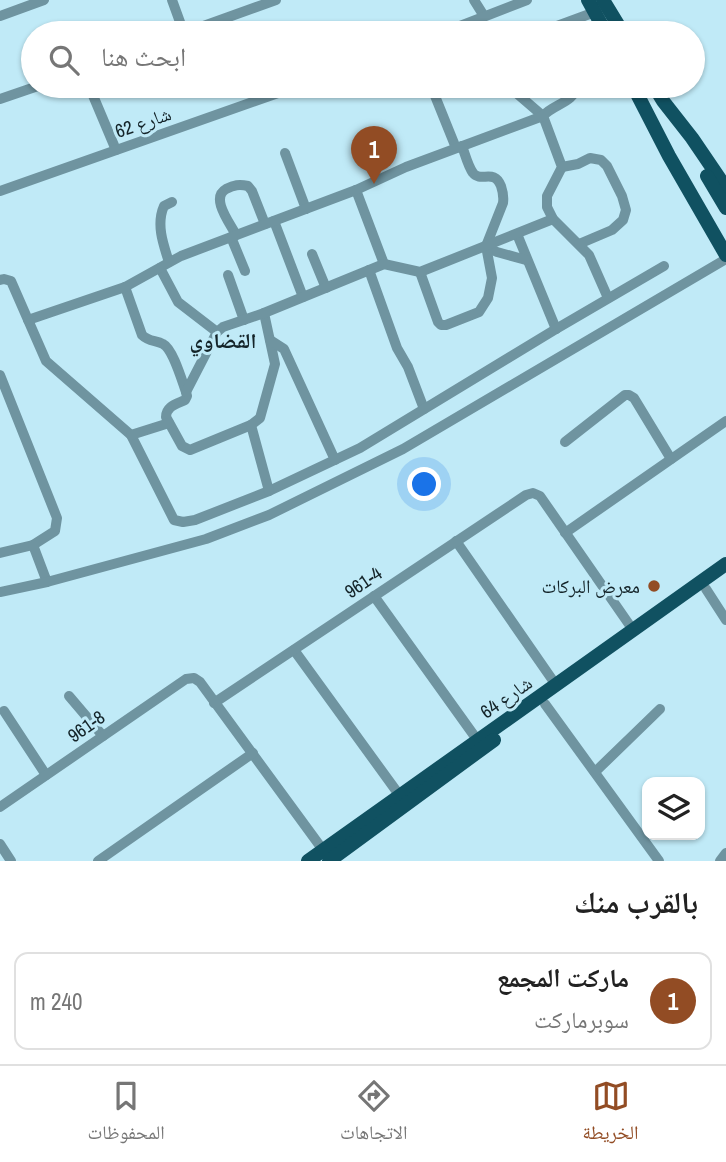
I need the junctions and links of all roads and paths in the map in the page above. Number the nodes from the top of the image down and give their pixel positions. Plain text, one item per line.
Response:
1 (44, 0) edge
2 (172, 0) edge
3 (276, 0) edge
4 (474, 0) edge
5 (527, 0) edge
6 (595, 4) edge
7 (0, 16) edge
8 (484, 16) junction
9 (180, 21) edge
10 (217, 21) edge
11 (472, 21) edge
12 (562, 21) edge
13 (601, 21) edge
14 (611, 21) edge
15 (21, 92) edge
16 (94, 98) edge
17 (264, 98) edge
18 (437, 98) edge
19 (522, 98) edge
20 (571, 98) edge
21 (639, 98) edge
22 (640, 98) edge
23 (661, 98) edge
24 (0, 99) edge
25 (663, 101) junction
26 (543, 116) junction
27 (459, 147) junction
28 (116, 150) junction
29 (285, 153) dead end
30 (562, 167) junction
31 (722, 176) edge
32 (726, 188) edge
33 (356, 190) junction
34 (0, 191) edge
35 (172, 202) dead end
36 (726, 208) edge
37 (306, 209) junction
38 (553, 219) junction
39 (270, 223) junction
40 (517, 234) junction
41 (234, 236) junction
42 (726, 242) edge
43 (579, 244) junction
44 (486, 246) junction
45 (312, 254) dead end
46 (726, 257) edge
47 (526, 260) junction
48 (384, 264) junction
49 (165, 265) junction
50 (664, 266) dead end
51 (369, 270) junction
52 (245, 271) dead end
53 (420, 272) junction
54 (228, 275) dead end
55 (0, 280) edge
56 (125, 287) junction
57 (326, 288) junction
58 (303, 297) junction
59 (608, 298) junction
60 (264, 313) junction
61 (28, 320) junction
62 (244, 320) junction
63 (556, 329) junction
64 (217, 332) junction
65 (270, 340) junction
66 (0, 375) edge
67 (186, 392) junction
68 (424, 409) junction
69 (726, 421) edge
70 (169, 423) junction
71 (251, 425) junction
72 (131, 435) junction
73 (565, 442) dead end
74 (671, 459) junction
75 (335, 460) junction
76 (269, 491) junction
77 (565, 533) junction
78 (456, 541) junction
79 (33, 545) junction
80 (0, 553) edge
81 (726, 564) edge
82 (726, 575) edge
83 (47, 582) junction
84 (706, 589) junction
85 (0, 592) edge
86 (374, 596) junction
87 (726, 620) edge
88 (633, 630) junction
89 (294, 650) junction
90 (556, 685) junction
91 (69, 696) dead end
92 (214, 703) junction
93 (545, 704) junction
94 (660, 709) dead end
95 (4, 711) dead end
96 (103, 736) junction
97 (478, 741) junction
98 (253, 753) junction
99 (595, 772) junction
100 (46, 775) junction
101 (400, 796) junction
102 (0, 807) edge
103 (0, 844) edge
104 (726, 853) edge
105 (326, 856) edge
106 (11, 861) edge
107 (98, 861) edge
108 (308, 861) edge
109 (659, 861) edge
110 (720, 861) edge

1 - 7 street
2 - 9 street
3 - 10 street
4 - 8 street
5 - 8 street
6 - 12 street
6 - 13 main road
6 - 14 main road
8 - 11 street
15 - 24 street
16 - 28 street
17 - 28 street, شارع 62
18 - 27 street
19 - 26 street
20 - 26 street
21 - 46 main road
22 - 42 main road
23 - 25 main road
25 - 31 main road
25 - 36 main road
26 - 27 street
26 - 30 street
27 - 33 street
27 - 44 street
28 - 34 street, شارع 62
29 - 37 street
30 - 38 street
30 - 43 street
31 - 32 main road
33 - 37 street
33 - 48 street
35 - 49 street
37 - 39 street
38 - 40 street
38 - 43 street
39 - 41 street
39 - 41 street
39 - 58 street
40 - 44 street
40 - 47 street
41 - 49 street
41 - 52 street
43 - 59 street
44 - 47 street
44 - 53 street
44 - 53 street
45 - 57 street
46 - 83 street
47 - 63 street
48 - 51 street
48 - 53 street
49 - 56 street
49 - 64 street
50 - 59 street
51 - 57 street
51 - 68 street
54 - 62 street
55 - 61 street
56 - 61 street
56 - 67 street
57 - 58 street
58 - 60 street
59 - 63 street
60 - 62 street
60 - 65 street
61 - 72 street
62 - 64 street
63 - 68 street
64 - 67 street
65 - 71 street
65 - 75 street
66 - 79 street
67 - 70 street
68 - 75 street
69 - 74 street
70 - 71 street
70 - 72 street
71 - 76 street
72 - 76 street
73 - 74 street
74 - 77 street
75 - 76 street
77 - 78 street, 961-4
77 - 88 street
78 - 86 street, 961-4
78 - 90 street
79 - 80 street
79 - 83 street
81 - 88 main road, شارع 64
82 - 84 main road, شارع 64
83 - 85 street
84 - 87 street
84 - 93 main road, شارع 64
86 - 89 street, 961-4
86 - 97 street
88 - 90 main road, شارع 64
89 - 92 street, 961-4
89 - 101 street
90 - 97 main road, شارع 64
91 - 96 street
92 - 96 street, 961-8
92 - 98 street
93 - 99 street
93 - 105 main road, شارع 64
94 - 99 street
95 - 100 street
96 - 100 street, 961-8
97 - 101 main road, شارع 64
98 - 105 street
98 - 107 street
99 - 109 street
100 - 102 street, 961-8
101 - 105 main road, شارع 64
103 - 106 street
104 - 110 street
105 - 108 main road, شارع 64

